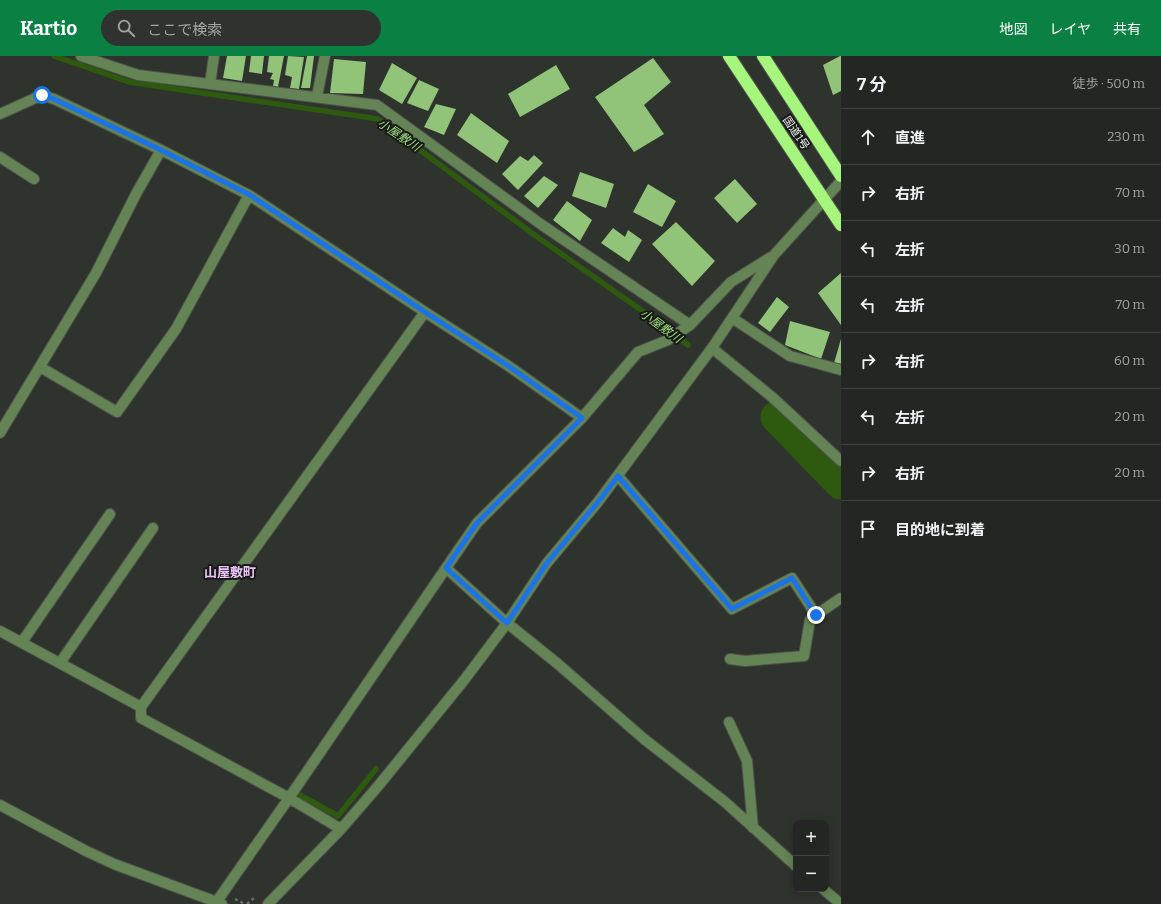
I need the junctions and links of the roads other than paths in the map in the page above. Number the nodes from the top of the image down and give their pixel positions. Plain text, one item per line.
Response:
1 (81, 56) edge
2 (214, 56) edge
3 (325, 56) edge
4 (729, 56) edge
5 (763, 56) edge
6 (210, 84) junction
7 (317, 96) junction
8 (0, 114) edge
9 (161, 150) junction
10 (0, 157) edge
11 (841, 176) edge
12 (34, 180) dead end
13 (841, 181) edge
14 (250, 195) junction
15 (824, 200) junction
16 (841, 225) edge
17 (774, 255) junction
18 (425, 312) junction
19 (732, 318) junction
20 (690, 325) junction
21 (712, 348) junction
22 (40, 367) junction
23 (841, 370) edge
24 (582, 418) junction
25 (0, 433) edge
26 (841, 461) edge
27 (618, 476) junction
28 (110, 514) dead end
29 (153, 528) dead end
30 (446, 568) junction
31 (841, 598) edge
32 (816, 615) junction
33 (507, 623) junction
34 (0, 631) edge
35 (22, 642) junction
36 (730, 659) dead end
37 (60, 663) junction
38 (141, 707) junction
39 (729, 722) dead end
40 (289, 798) junction
41 (0, 804) edge
42 (753, 828) junction
43 (341, 829) junction
44 (793, 863) edge
45 (827, 892) edge
46 (218, 903) edge
47 (268, 904) edge
48 (841, 904) edge

1 - 6 street
2 - 6 street
3 - 7 street
4 - 15 highway, 国道1号
5 - 11 highway, 国道1号
6 - 7 street
7 - 20 street
8 - 9 street
9 - 14 street
9 - 22 street
10 - 12 street
13 - 15 street
14 - 18 street
14 - 22 street
15 - 16 highway, 国道1号
15 - 17 street
17 - 19 street
17 - 20 street
18 - 24 street
18 - 38 street
19 - 21 street
19 - 23 street
20 - 24 street
21 - 26 street
21 - 27 street
22 - 25 street
24 - 30 street
27 - 32 street
27 - 33 street
28 - 35 street
29 - 37 street
30 - 33 street
30 - 40 street
31 - 32 street
32 - 36 street
33 - 42 street
33 - 43 street
34 - 35 street
35 - 37 street
37 - 38 street
38 - 40 street
39 - 42 street
40 - 43 street
40 - 46 street
41 - 46 street
42 - 44 street
43 - 47 street
45 - 48 street

